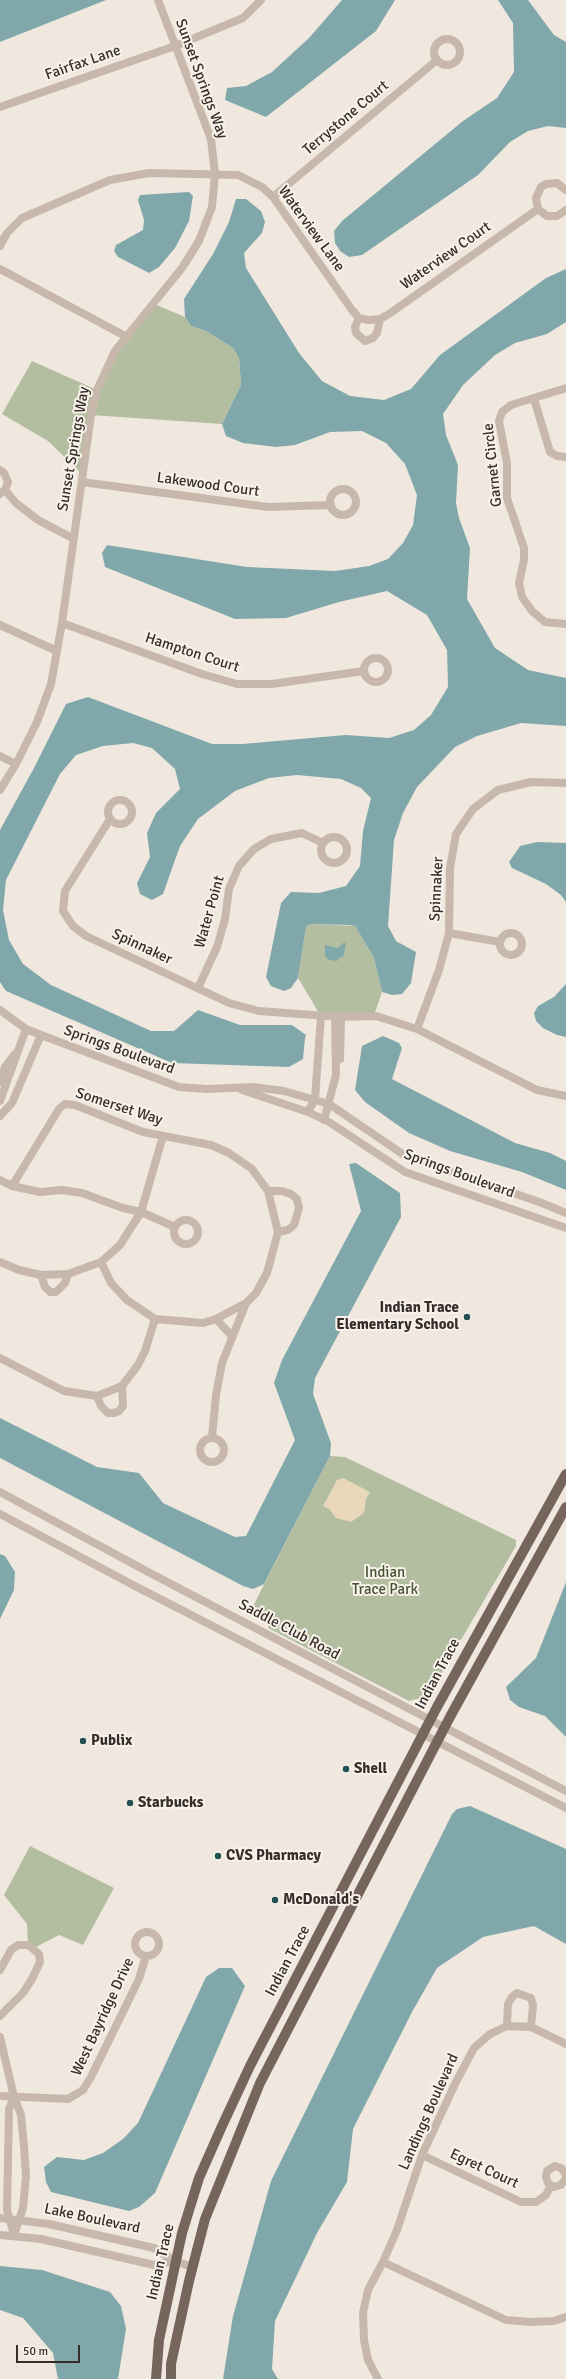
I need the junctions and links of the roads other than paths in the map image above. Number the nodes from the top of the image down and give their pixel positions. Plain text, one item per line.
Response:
1 (158, 0) edge
2 (261, 0) edge
3 (175, 46) junction
4 (437, 60) dead end
5 (0, 107) edge
6 (215, 174) junction
7 (566, 190) edge
8 (273, 197) junction
9 (538, 209) junction
10 (566, 210) edge
11 (0, 246) edge
12 (0, 269) edge
13 (358, 318) junction
14 (380, 319) junction
15 (127, 337) junction
16 (566, 388) edge
17 (534, 399) junction
18 (566, 457) edge
19 (0, 470) edge
20 (82, 482) junction
21 (2, 492) edge
22 (330, 505) dead end
23 (74, 539) junction
24 (62, 623) junction
25 (566, 624) edge
26 (0, 625) edge
27 (57, 651) junction
28 (364, 671) dead end
29 (0, 756) edge
30 (16, 764) junction
31 (566, 783) edge
32 (0, 790) edge
33 (110, 819) dead end
34 (323, 843) dead end
35 (449, 933) junction
36 (500, 942) dead end
37 (198, 988) junction
38 (0, 1010) edge
39 (321, 1016) junction
40 (338, 1017) junction
41 (26, 1029) junction
42 (417, 1029) junction
43 (41, 1035) junction
44 (20, 1046) junction
45 (0, 1082) edge
46 (237, 1089) junction
47 (566, 1096) edge
48 (315, 1099) junction
49 (0, 1101) edge
50 (329, 1104) junction
51 (308, 1112) junction
52 (0, 1116) edge
53 (324, 1120) junction
54 (163, 1136) junction
55 (0, 1180) edge
56 (12, 1186) junction
57 (268, 1191) junction
58 (141, 1212) junction
59 (566, 1214) edge
60 (175, 1227) dead end
61 (566, 1228) edge
62 (278, 1232) junction
63 (0, 1262) edge
64 (100, 1262) junction
65 (68, 1274) junction
66 (41, 1275) junction
67 (246, 1303) junction
68 (155, 1319) junction
69 (216, 1320) junction
70 (232, 1336) junction
71 (0, 1358) edge
72 (122, 1386) junction
73 (97, 1396) junction
74 (212, 1437) dead end
75 (566, 1474) edge
76 (0, 1492) edge
77 (566, 1507) edge
78 (0, 1514) edge
79 (431, 1719) junction
80 (445, 1726) junction
81 (422, 1735) junction
82 (437, 1743) junction
83 (566, 1791) edge
84 (566, 1808) edge
85 (146, 1956) dead end
86 (0, 1970) edge
87 (0, 2016) edge
88 (507, 2026) junction
89 (531, 2027) junction
90 (0, 2037) edge
91 (566, 2044) edge
92 (0, 2096) edge
93 (14, 2097) junction
94 (422, 2155) junction
95 (566, 2175) edge
96 (566, 2178) edge
97 (551, 2185) junction
98 (0, 2218) edge
99 (9, 2218) junction
100 (20, 2218) junction
101 (0, 2235) edge
102 (14, 2235) junction
103 (175, 2261) junction
104 (384, 2262) junction
105 (192, 2266) junction
106 (566, 2317) edge
107 (156, 2379) edge
108 (171, 2379) edge
109 (378, 2379) edge

1 - 3 street, Sunset Springs Way
2 - 3 street, Fairfax Lane
3 - 5 street, Fairfax Lane
3 - 6 street, Sunset Springs Way
4 - 8 street, Terrystone Court
6 - 8 street, Waterview Lane
6 - 11 street, Waterview Lane
6 - 15 street, Sunset Springs Way
7 - 9 street
8 - 13 street, Waterview Lane
9 - 10 street
9 - 14 street, Waterview Court
12 - 15 street
13 - 14 street
13 - 14 street
15 - 20 street, Sunset Springs Way
16 - 17 street, Garnet Circle
17 - 18 street
17 - 25 street, Garnet Circle
19 - 21 street
20 - 22 street, Lakewood Court
20 - 23 street, Sunset Springs Way
21 - 23 street
23 - 24 street, Sunset Springs Way
24 - 27 street, Sunset Springs Way
24 - 28 street, Hampton Court
26 - 27 street
27 - 30 street, Sunset Springs Way
29 - 30 street
30 - 32 street, Sunset Springs Way
31 - 35 street, Spinnaker
33 - 37 street, Spinnaker
34 - 37 street, Water Point
35 - 36 street, Spinnaker
35 - 42 street, Spinnaker
37 - 39 street, Spinnaker
38 - 41 street, Springs Boulevard
39 - 40 street, Spinnaker
39 - 48 street
40 - 42 street, Spinnaker
40 - 50 street
41 - 43 street, Springs Boulevard
41 - 44 street
42 - 47 street, Spinnaker
43 - 46 street, Springs Boulevard
43 - 52 street
44 - 45 street
44 - 49 street
46 - 48 street, Springs Boulevard
46 - 51 street, Springs Boulevard
48 - 50 street, Springs Boulevard
48 - 51 street
50 - 53 street
50 - 59 street, Springs Boulevard
51 - 53 street, Springs Boulevard
53 - 61 street, Springs Boulevard
54 - 56 street, Somerset Way
54 - 57 street, Somerset Way
54 - 58 street
55 - 56 street
56 - 58 street
57 - 62 street, Somerset Way
57 - 62 street
58 - 60 street
58 - 64 street
62 - 67 street, Somerset Way
63 - 66 street
64 - 65 street
64 - 68 street
65 - 66 street
65 - 66 street
67 - 69 street
67 - 70 street, Somerset Way
68 - 69 street
68 - 72 street
69 - 70 street
70 - 74 street, Somerset Way
71 - 73 street
72 - 73 street
72 - 73 street
75 - 79 main road, Indian Trace
76 - 79 street, Saddle Club Road
77 - 80 main road, Indian Trace
78 - 81 street, Saddle Club Road
79 - 80 street, Saddle Club Road
79 - 81 main road, Indian Trace
80 - 82 main road, Indian Trace
80 - 83 street, Saddle Club Road
81 - 82 street, Saddle Club Road
81 - 103 main road, Indian Trace
82 - 84 street, Saddle Club Road
82 - 105 main road, Indian Trace
85 - 93 street, West Bayridge Drive
86 - 87 street
88 - 89 street, Landings Boulevard
88 - 89 street
88 - 94 street, Landings Boulevard
89 - 91 street, Landings Boulevard
90 - 93 street
92 - 93 street, West Bayridge Drive
93 - 99 street
93 - 100 street
94 - 97 street, Egret Court
94 - 104 street, Landings Boulevard
95 - 97 street
96 - 97 street, Egret Court
98 - 99 street, Lake Boulevard
99 - 100 street, Lake Boulevard
99 - 102 street
100 - 102 street
100 - 103 street, Lake Boulevard
101 - 102 street, Lake Boulevard
102 - 103 street, Lake Boulevard
103 - 105 street, Lake Boulevard
103 - 107 main road, Indian Trace
104 - 106 street
104 - 109 street, Landings Boulevard
105 - 108 main road, Indian Trace

